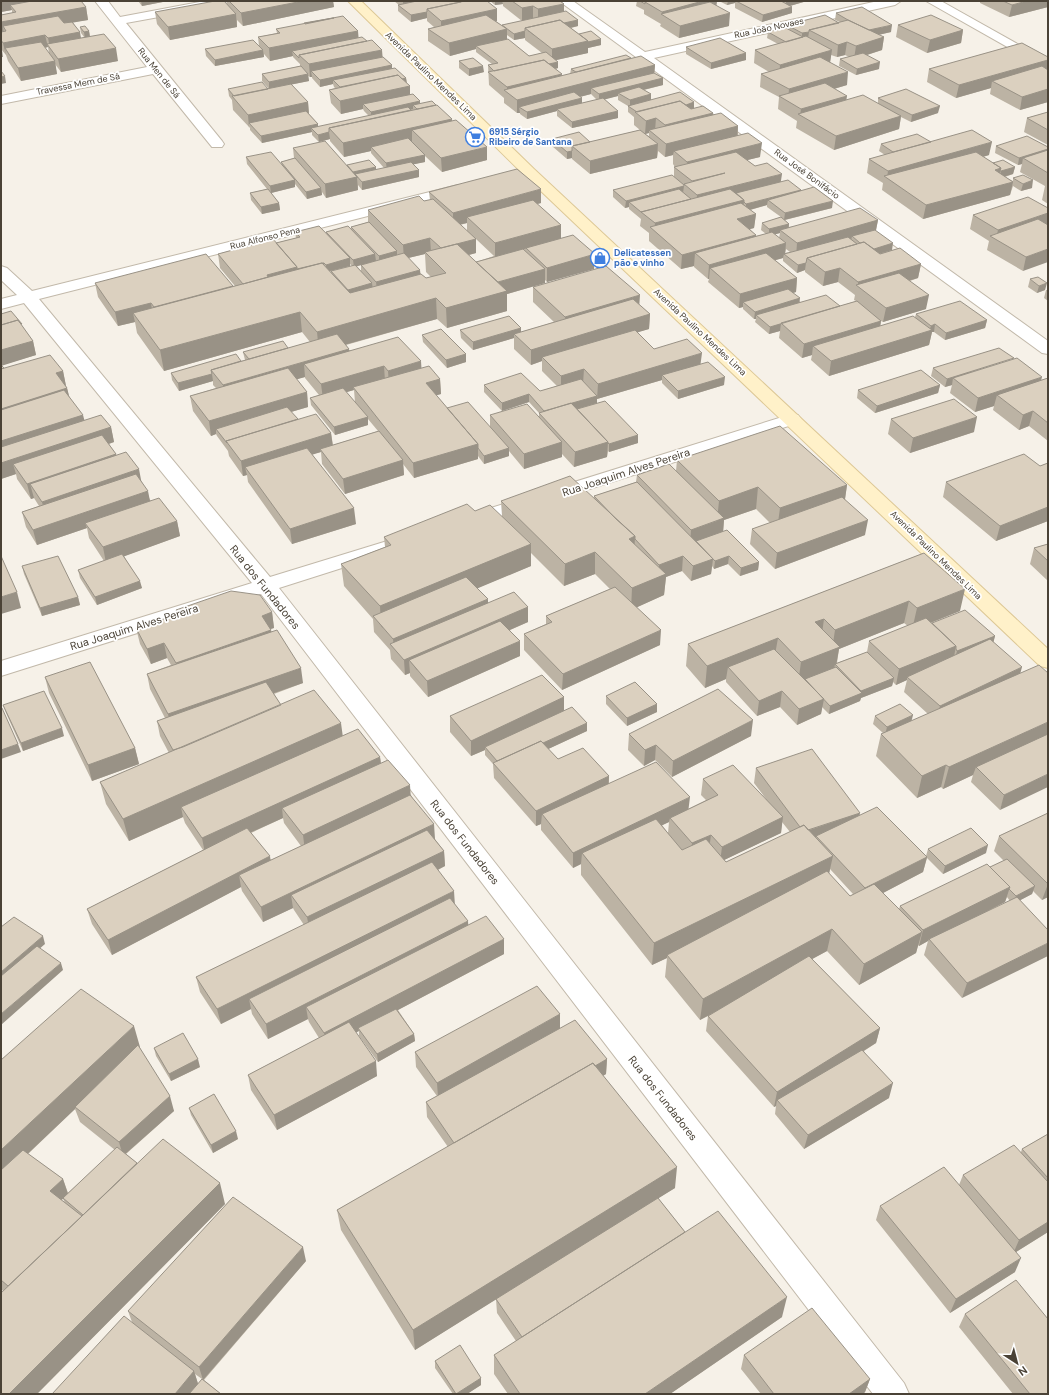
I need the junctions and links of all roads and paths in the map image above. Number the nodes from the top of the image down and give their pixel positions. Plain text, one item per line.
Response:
1 (101, 1) edge
2 (225, 1) edge
3 (354, 1) edge
4 (565, 1) edge
5 (895, 1) edge
6 (932, 1) edge
7 (118, 21) junction
8 (643, 56) junction
9 (1048, 66) edge
10 (156, 69) junction
11 (1, 100) edge
12 (217, 144) dead end
13 (475, 185) edge
14 (1, 271) edge
15 (28, 297) junction
16 (1, 304) edge
17 (1048, 349) edge
18 (792, 419) junction
19 (454, 526) edge
20 (424, 536) edge
21 (266, 586) junction
22 (1048, 662) edge
23 (1, 669) edge
24 (893, 1394) edge

1 - 7 street, Rua Men de Sá
2 - 7 street
3 - 18 main road, Avenida Paulino Mendes Lima
4 - 8 street, Rua José Bonifácio
5 - 8 street, Rua João Novaes
6 - 9 street
7 - 10 street, Rua Men de Sá
8 - 17 street, Rua José Bonifácio
10 - 11 street, Travessa Mem de Sá
10 - 12 street, Rua Men de Sá
13 - 15 street, Rua Alfonso Pena
14 - 15 street, Rua dos Fundadores
15 - 16 street, Rua Alfonso Pena
15 - 21 street, Rua dos Fundadores
18 - 19 street, Rua Joaquim Alves Pereira
18 - 22 main road, Avenida Paulino Mendes Lima
20 - 21 street, Rua Joaquim Alves Pereira
21 - 23 street, Rua Joaquim Alves Pereira
21 - 24 street, Rua dos Fundadores

